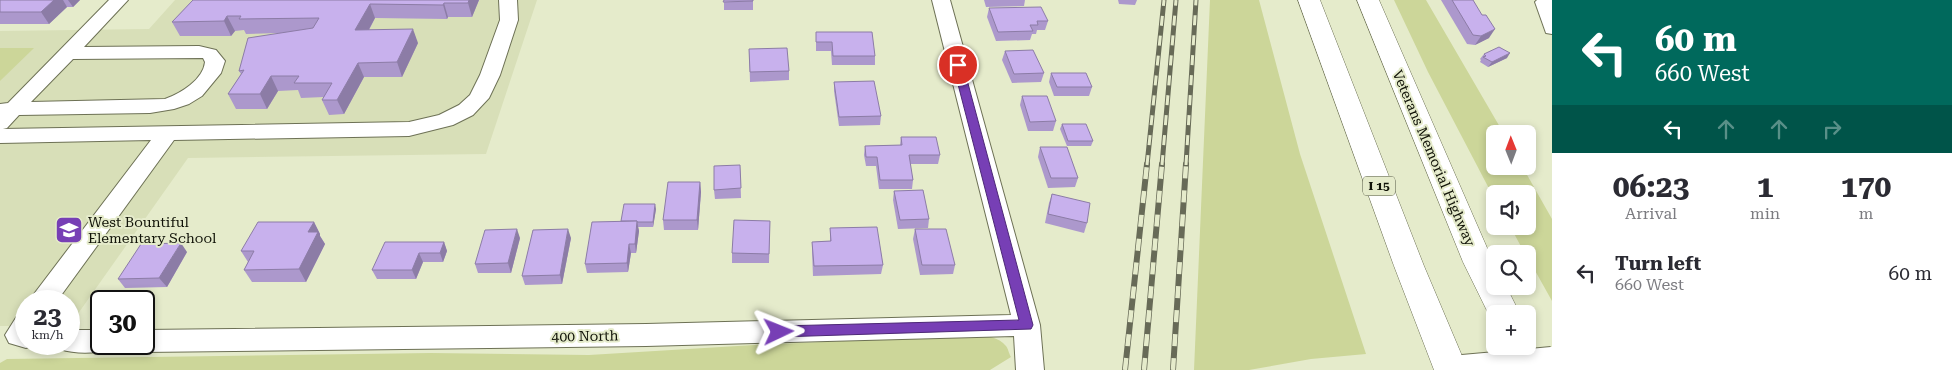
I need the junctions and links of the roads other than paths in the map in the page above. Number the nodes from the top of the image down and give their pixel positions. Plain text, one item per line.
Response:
1 (119, 0) edge
2 (508, 0) edge
3 (941, 0) edge
4 (1309, 0) edge
5 (1368, 0) edge
6 (1548, 2) edge
7 (1552, 29) edge
8 (67, 54) junction
9 (4, 114) edge
10 (168, 134) junction
11 (0, 136) edge
12 (51, 290) edge
13 (1500, 305) edge
14 (1027, 325) junction
15 (155, 341) edge
16 (1524, 355) edge
17 (1552, 362) edge
18 (1030, 370) edge
19 (1451, 370) edge
20 (1463, 370) edge
21 (1532, 370) edge

1 - 8 street
2 - 10 street
3 - 14 street
4 - 19 main road, I 15
5 - 13 main road, Veterans Memorial Highway
6 - 7 street
8 - 9 street
8 - 9 street
10 - 11 street
10 - 12 street
14 - 15 street, 400 North
14 - 18 street
16 - 21 main road
17 - 20 main road, bridge

